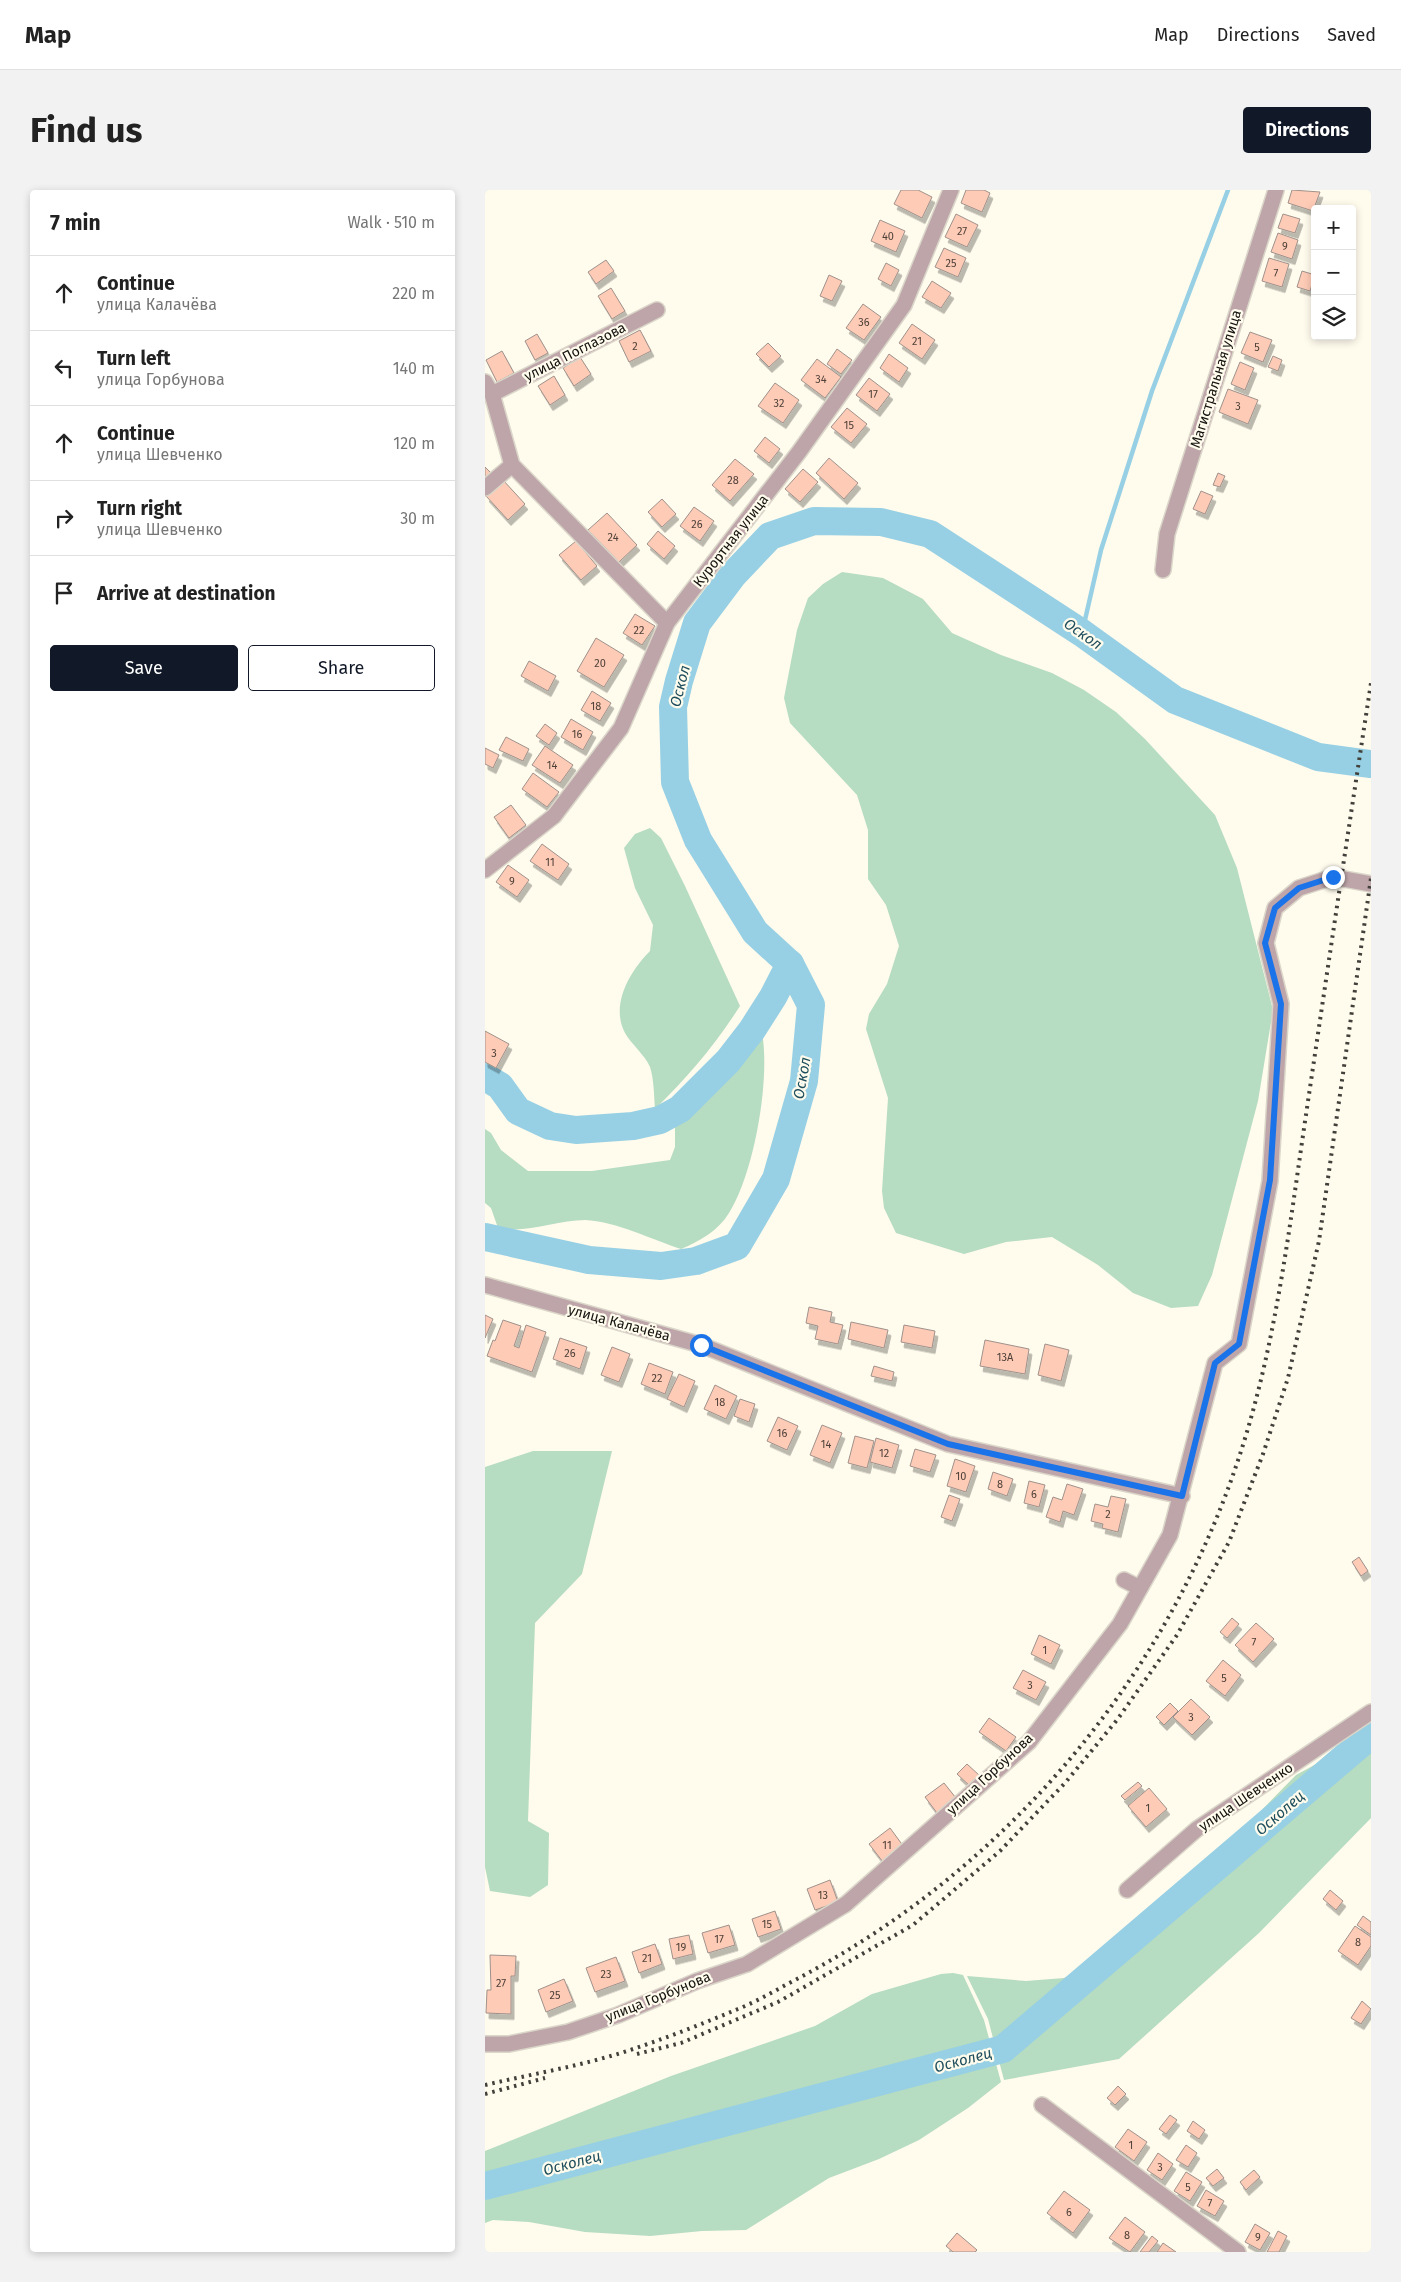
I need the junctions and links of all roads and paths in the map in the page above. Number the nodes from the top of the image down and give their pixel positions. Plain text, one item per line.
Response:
1 (951, 190) edge
2 (1277, 190) edge
3 (657, 310) dead end
4 (489, 388) edge
5 (512, 465) junction
6 (485, 488) edge
7 (1163, 570) dead end
8 (667, 623) junction
9 (485, 870) edge
10 (1371, 884) edge
11 (485, 1284) edge
12 (1182, 1496) junction
13 (1123, 1580) dead end
14 (1140, 1588) junction
15 (1371, 1712) edge
16 (1127, 1890) dead end
17 (485, 2044) edge
18 (1042, 2105) dead end
19 (1238, 2252) edge

1 - 8 street, Курортная улица
2 - 7 street, Магистральная улица
3 - 4 street, улица Поглазова
4 - 5 street
5 - 6 street
5 - 8 street
8 - 9 street, Курортная улица
10 - 12 street, улица Горбунова
11 - 12 street, улица Калачёва
12 - 14 street, улица Горбунова
13 - 14 street
14 - 17 street, улица Горбунова
15 - 16 street, улица Шевченко
18 - 19 street

